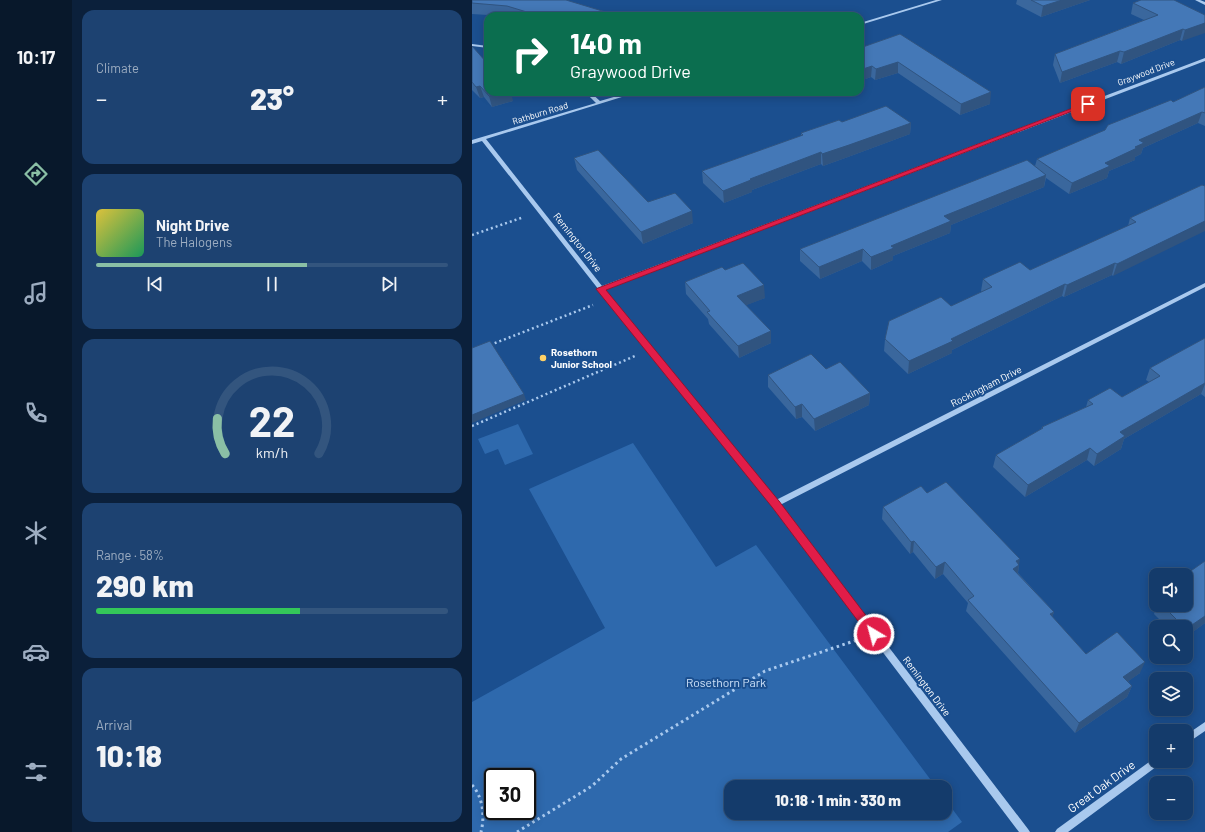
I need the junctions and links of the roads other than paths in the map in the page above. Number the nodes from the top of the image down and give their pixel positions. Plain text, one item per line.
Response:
1 (940, 0) edge
2 (1197, 0) edge
3 (1205, 4) edge
4 (864, 23) edge
5 (472, 45) edge
6 (484, 46) edge
7 (1205, 59) edge
8 (591, 96) edge
9 (623, 96) edge
10 (599, 103) junction
11 (483, 139) junction
12 (472, 142) edge
13 (1205, 285) edge
14 (600, 289) junction
15 (775, 504) junction
16 (1205, 726) edge
17 (1193, 735) edge
18 (1149, 767) edge
19 (1025, 832) edge
20 (1060, 832) edge

1 - 4 street
2 - 3 street
5 - 6 street
7 - 14 street, Graywood Drive
8 - 10 street
9 - 10 street, Rathburn Road
10 - 11 street, Rathburn Road
11 - 12 street, Rathburn Road
11 - 14 street, Remington Drive
13 - 15 street, Rockingham Drive
14 - 15 street, Remington Drive
15 - 19 street, Remington Drive
16 - 17 street
18 - 20 street, Great Oak Drive

